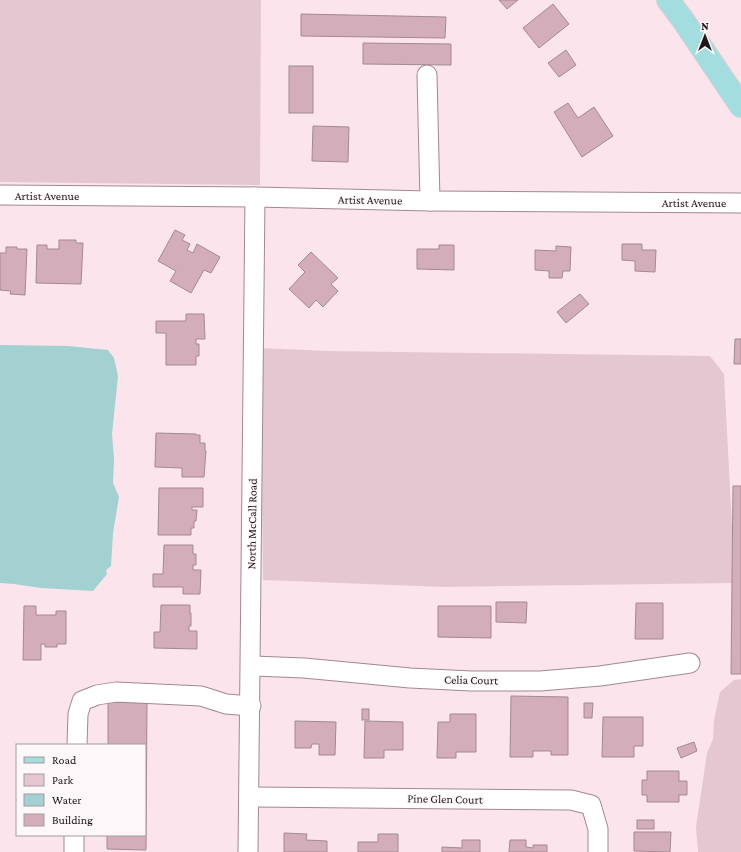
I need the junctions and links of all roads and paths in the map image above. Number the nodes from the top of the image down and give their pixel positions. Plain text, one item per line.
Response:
1 (668, 0) edge
2 (427, 75) dead end
3 (741, 106) edge
4 (0, 195) edge
5 (255, 197) junction
6 (430, 201) junction
7 (741, 203) edge
8 (690, 663) dead end
9 (251, 666) junction
10 (251, 706) junction
11 (77, 744) edge
12 (250, 797) junction
13 (74, 836) edge
14 (74, 852) edge
15 (248, 852) edge
16 (598, 852) edge

1 - 3 main road
2 - 6 street
4 - 5 street, Artist Avenue
5 - 6 street, Artist Avenue
5 - 9 street, North McCall Road
6 - 7 street, Artist Avenue
8 - 9 street, Celia Court
9 - 10 street, North McCall Road
10 - 11 street
10 - 12 street, North McCall Road
12 - 15 street, North McCall Road
12 - 16 street, Pine Glen Court
13 - 14 street

